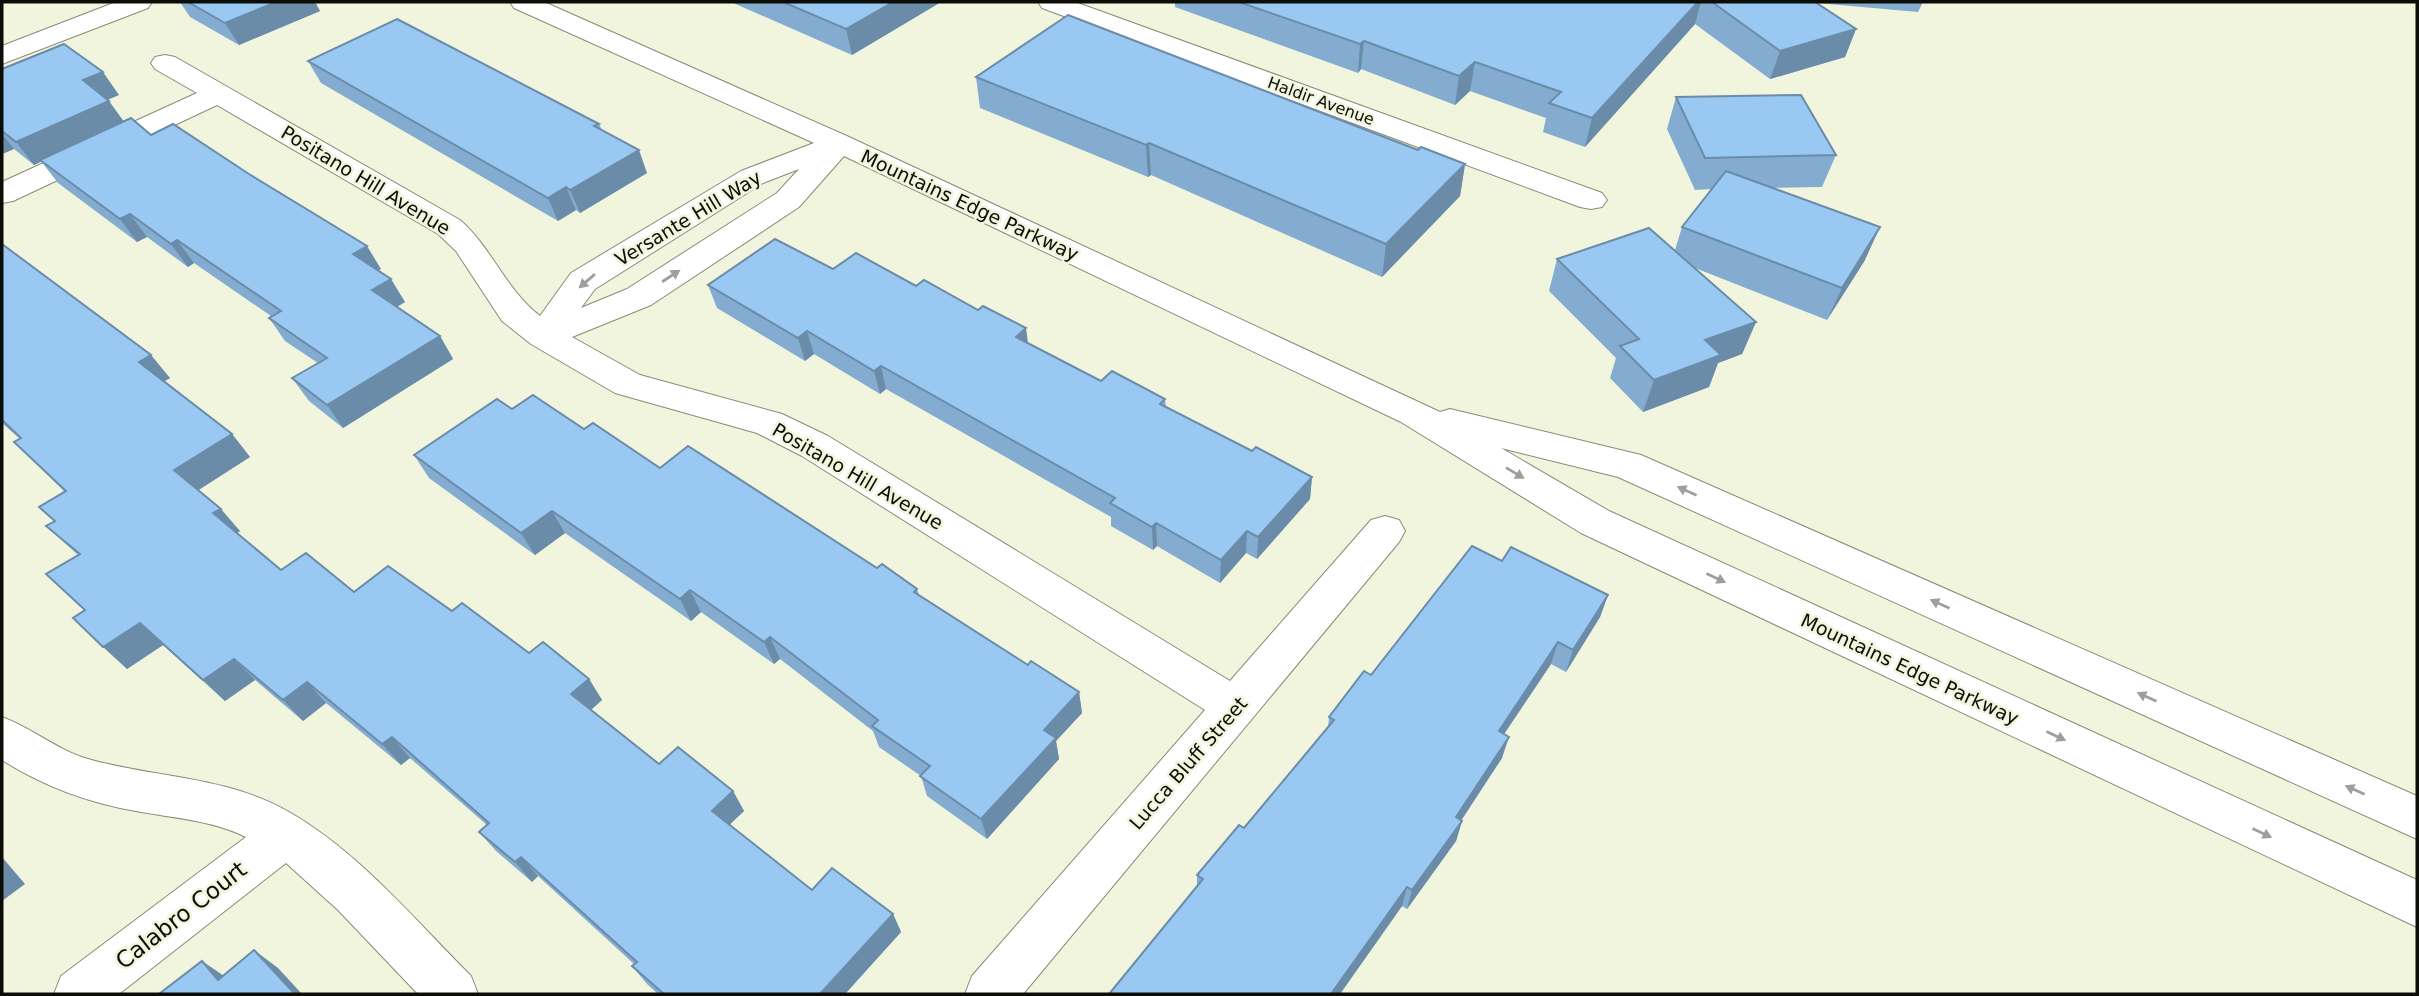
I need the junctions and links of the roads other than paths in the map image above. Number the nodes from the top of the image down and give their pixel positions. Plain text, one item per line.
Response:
1 (139, 2) edge
2 (523, 2) edge
3 (1051, 2) edge
4 (1100, 9) edge
5 (2, 56) edge
6 (165, 64) dead end
7 (218, 94) junction
8 (839, 143) junction
9 (2, 194) edge
10 (1591, 200) dead end
11 (543, 335) junction
12 (1414, 413) junction
13 (1385, 531) dead end
14 (1236, 707) junction
15 (2, 736) edge
16 (2417, 818) edge
17 (284, 836) junction
18 (2417, 904) edge
19 (79, 994) edge
20 (453, 994) edge
21 (990, 994) edge

1 - 5 street
2 - 8 street, Mountains Edge Parkway
3 - 4 street, Haldir Avenue
4 - 10 street, Haldir Avenue
6 - 7 street, Positano Hill Avenue
7 - 9 street
7 - 11 street, Positano Hill Avenue
11 -> 8 street, Versante Hill Way
8 -> 11 street, Versante Hill Way
8 - 12 street, Mountains Edge Parkway
11 - 14 street, Positano Hill Avenue
16 -> 12 street, Mountains Edge Parkway
12 -> 18 street, Mountains Edge Parkway
13 - 14 street, Lucca Bluff Street
14 - 21 street, Lucca Bluff Street
15 - 17 street
17 - 19 street, Calabro Court
17 - 20 street

